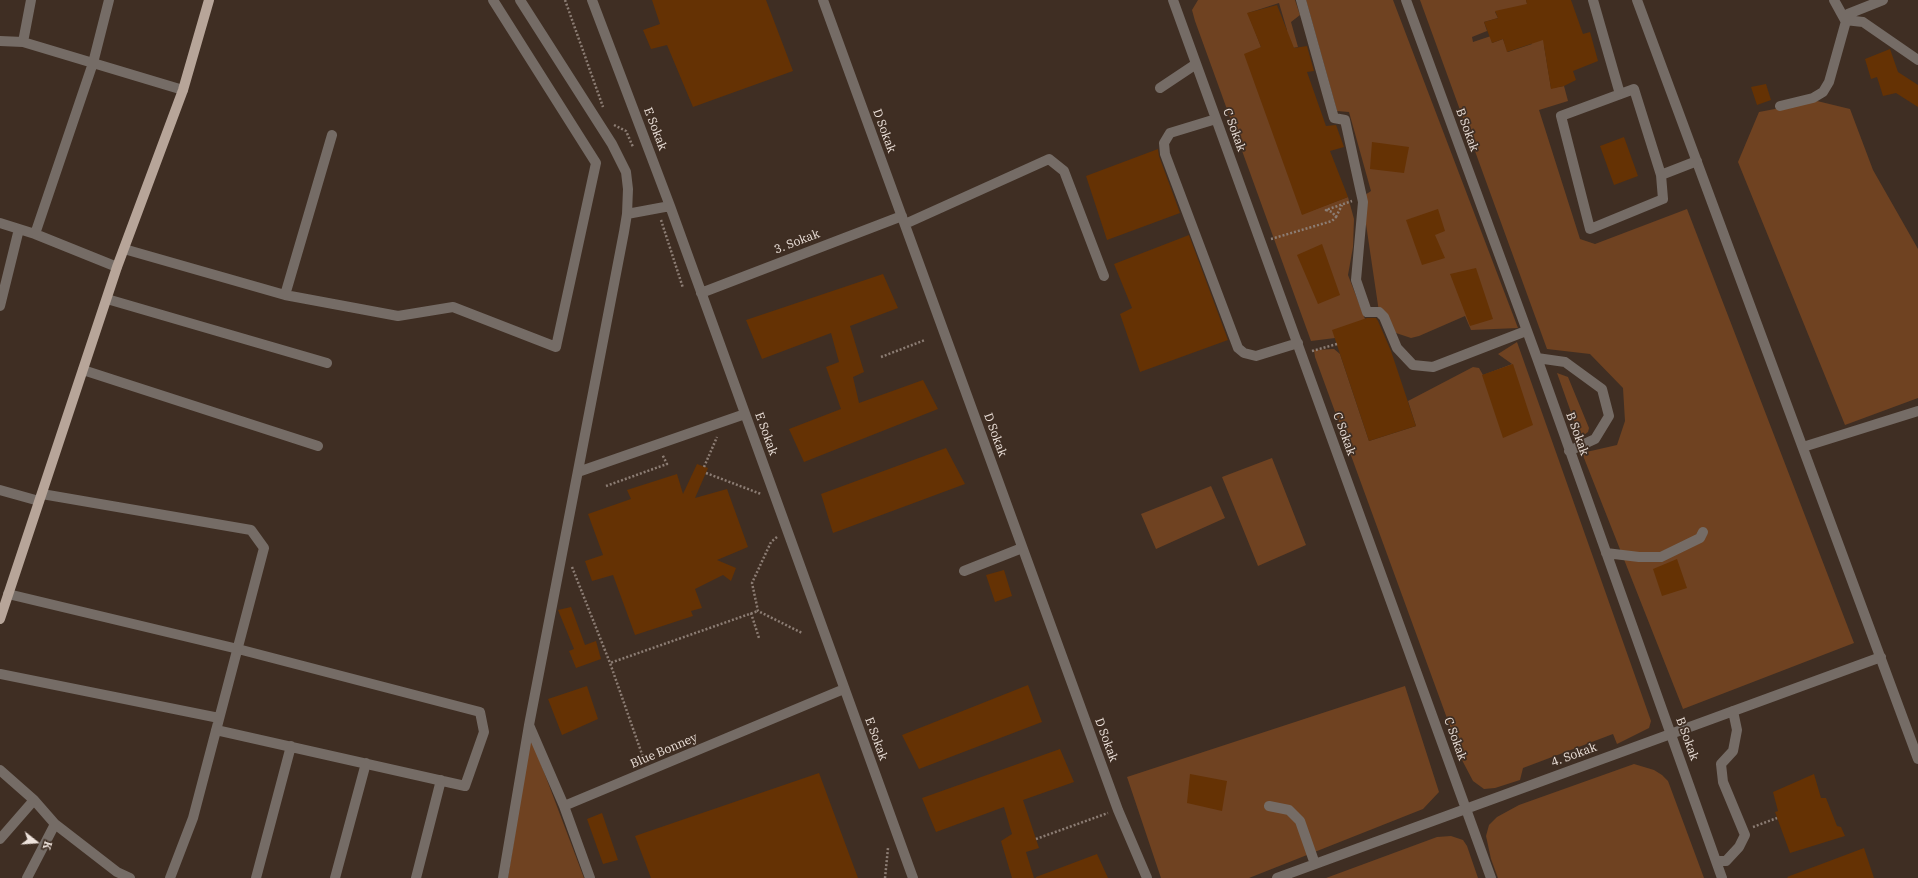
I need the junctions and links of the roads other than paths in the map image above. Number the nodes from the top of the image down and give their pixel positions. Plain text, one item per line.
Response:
1 (31, 0) edge
2 (109, 0) edge
3 (209, 0) edge
4 (493, 0) edge
5 (520, 0) edge
6 (592, 0) edge
7 (823, 0) edge
8 (1173, 0) edge
9 (1301, 0) edge
10 (1406, 0) edge
11 (1593, 0) edge
12 (1637, 0) edge
13 (1834, 0) edge
14 (1884, 0) edge
15 (1845, 20) junction
16 (0, 41) edge
17 (23, 42) junction
18 (1918, 60) edge
19 (93, 63) junction
20 (1196, 64) junction
21 (1160, 88) dead end
22 (182, 90) junction
23 (1620, 94) junction
24 (1780, 106) dead end
25 (1216, 119) junction
26 (332, 135) dead end
27 (1697, 161) junction
28 (1661, 175) junction
29 (670, 206) junction
30 (627, 214) junction
31 (903, 220) junction
32 (0, 223) edge
33 (20, 229) junction
34 (35, 234) junction
35 (124, 250) junction
36 (117, 267) junction
37 (1104, 276) dead end
38 (701, 293) junction
39 (285, 296) junction
40 (106, 299) junction
41 (0, 306) edge
42 (1526, 330) junction
43 (1298, 343) junction
44 (1537, 358) junction
45 (327, 363) dead end
46 (83, 370) junction
47 (1918, 411) edge
48 (745, 414) junction
49 (318, 446) dead end
50 (1803, 447) junction
51 (1569, 451) junction
52 (578, 472) junction
53 (0, 490) edge
54 (41, 497) junction
55 (1703, 532) dead end
56 (1022, 548) junction
57 (1606, 553) junction
58 (964, 571) dead end
59 (8, 594) junction
60 (0, 619) edge
61 (238, 649) junction
62 (1881, 657) junction
63 (0, 674) edge
64 (844, 689) junction
65 (1733, 711) junction
66 (219, 718) junction
67 (529, 725) junction
68 (216, 730) junction
69 (1672, 733) junction
70 (291, 746) junction
71 (1918, 759) edge
72 (366, 763) junction
73 (0, 770) edge
74 (441, 780) junction
75 (34, 800) junction
76 (564, 806) junction
77 (1270, 806) dead end
78 (1467, 808) junction
79 (55, 824) junction
80 (0, 839) edge
81 (1717, 861) junction
82 (1315, 864) junction
83 (27, 878) edge
84 (130, 878) edge
85 (170, 878) edge
86 (256, 878) edge
87 (335, 878) edge
88 (416, 878) edge
89 (503, 878) edge
90 (590, 878) edge
91 (913, 878) edge
92 (1147, 878) edge
93 (1277, 878) edge
94 (1491, 878) edge
95 (1722, 878) edge

1 - 17 street
2 - 19 street
3 - 22 main road
4 - 39 street
5 - 30 street
6 - 29 street, E Sokak
7 - 31 street, D Sokak
8 - 20 street, C Sokak
9 - 42 street
10 - 42 street, B Sokak
11 - 23 street
12 - 27 street
13 - 15 street
14 - 15 street
15 - 18 street
15 - 24 street
16 - 17 street
17 - 19 street
19 - 22 street
19 - 34 street
20 - 21 street
20 - 25 street, C Sokak
22 - 35 main road
23 - 28 street
23 - 28 street
25 - 43 street, C Sokak
25 - 43 street
26 - 39 street
27 - 28 street
27 - 50 street
29 - 30 street
29 - 38 street, E Sokak
30 - 52 street
31 - 37 street, 3. Sokak
31 - 38 street, 3. Sokak
31 - 56 street, D Sokak
32 - 33 street
33 - 34 street
33 - 41 street
34 - 36 street
35 - 36 main road
35 - 39 street
36 - 40 main road
38 - 48 street, E Sokak
40 - 45 street
40 - 46 main road
42 - 44 street, B Sokak
43 - 78 street, C Sokak
44 - 51 street, B Sokak
44 - 51 street
46 - 49 street
46 - 54 main road
47 - 50 street
48 - 52 street
48 - 64 street, E Sokak
50 - 62 street
51 - 57 street, B Sokak
52 - 67 street
53 - 54 street
54 - 59 main road
54 - 61 street
55 - 57 street
56 - 58 street
56 - 92 street, D Sokak
57 - 69 street, B Sokak
59 - 60 main road
59 - 61 street
61 - 66 street
61 - 74 street
62 - 65 street, 4. Sokak
62 - 71 street
63 - 66 street
64 - 76 street, Blue Bonney
64 - 91 street, E Sokak
65 - 69 street, 4. Sokak
65 - 81 street
66 - 68 street
67 - 76 street
67 - 89 street
68 - 70 street
68 - 85 street
69 - 78 street, 4. Sokak
69 - 81 street, B Sokak
70 - 72 street
70 - 86 street
72 - 74 street
72 - 87 street
73 - 75 street
74 - 88 street
75 - 79 street
75 - 80 street
76 - 90 street
77 - 82 street
78 - 82 street, 4. Sokak
78 - 94 street, C Sokak
79 - 83 street
79 - 84 street
81 - 95 street, B Sokak
82 - 93 street, 4. Sokak

